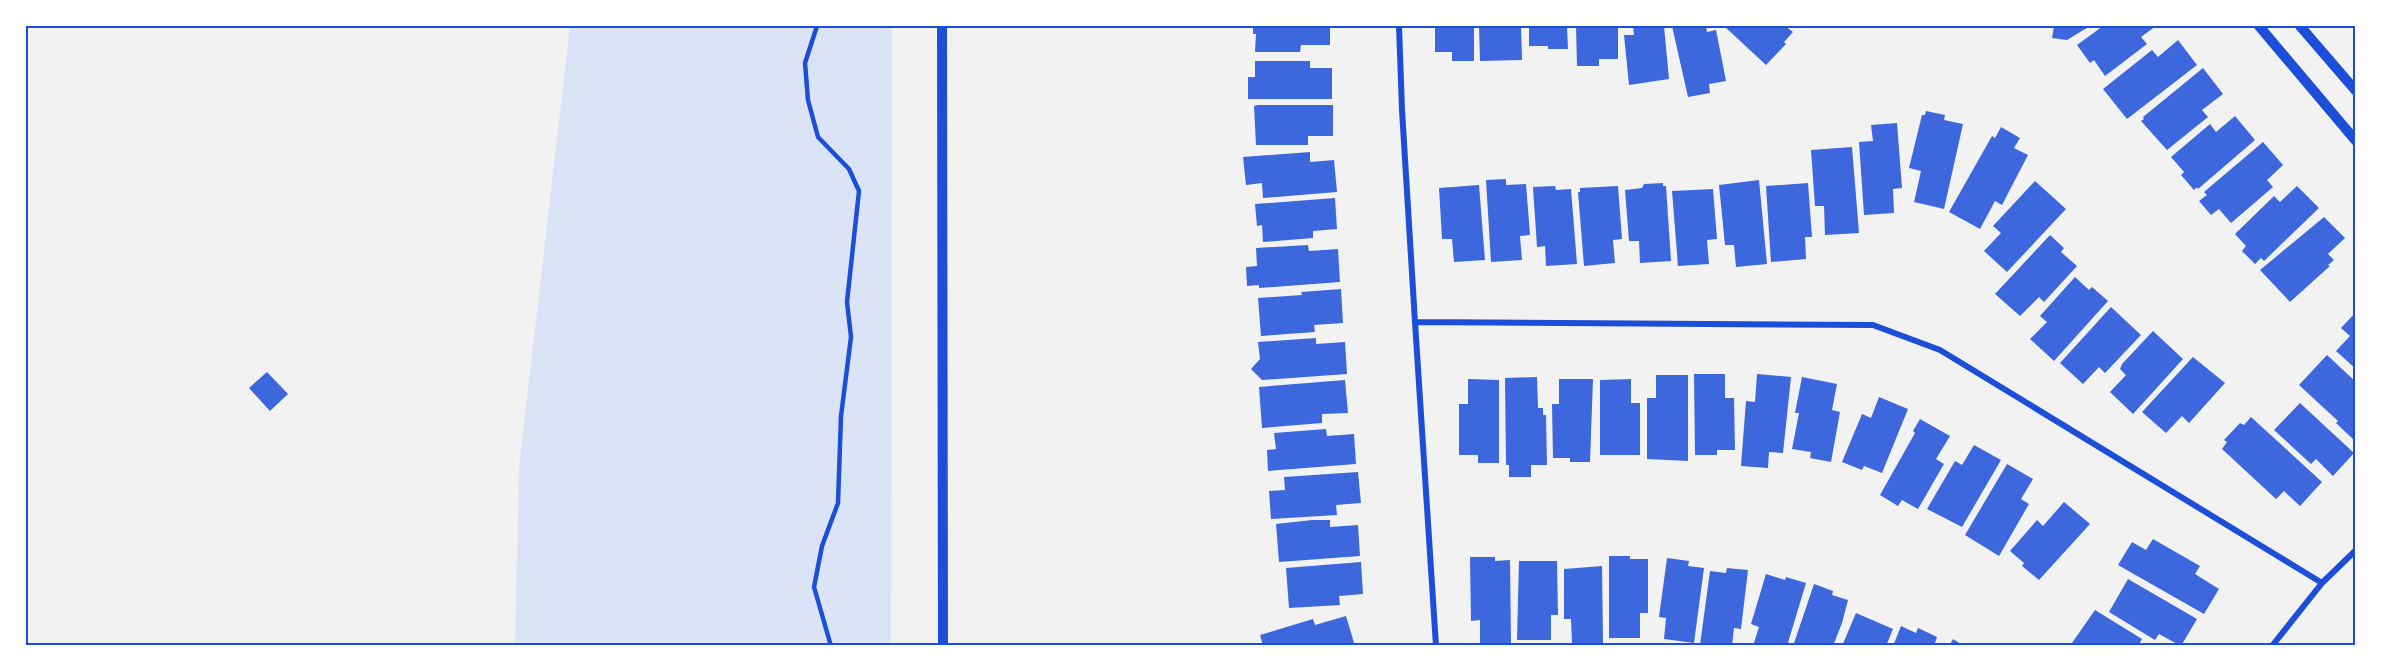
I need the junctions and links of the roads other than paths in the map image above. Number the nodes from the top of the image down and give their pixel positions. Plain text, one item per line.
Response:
1 (817, 26) edge
2 (942, 26) edge
3 (1399, 26) edge
4 (2259, 26) edge
5 (2300, 26) edge
6 (2355, 91) edge
7 (2355, 141) edge
8 (1415, 322) junction
9 (2355, 550) edge
10 (2322, 583) junction
11 (831, 645) edge
12 (943, 645) edge
13 (1436, 645) edge
14 (2272, 645) edge

1 - 11 lane
2 - 12 street
3 - 8 street
4 - 7 street
5 - 6 street
8 - 10 street
8 - 13 street
9 - 10 street
10 - 14 street

